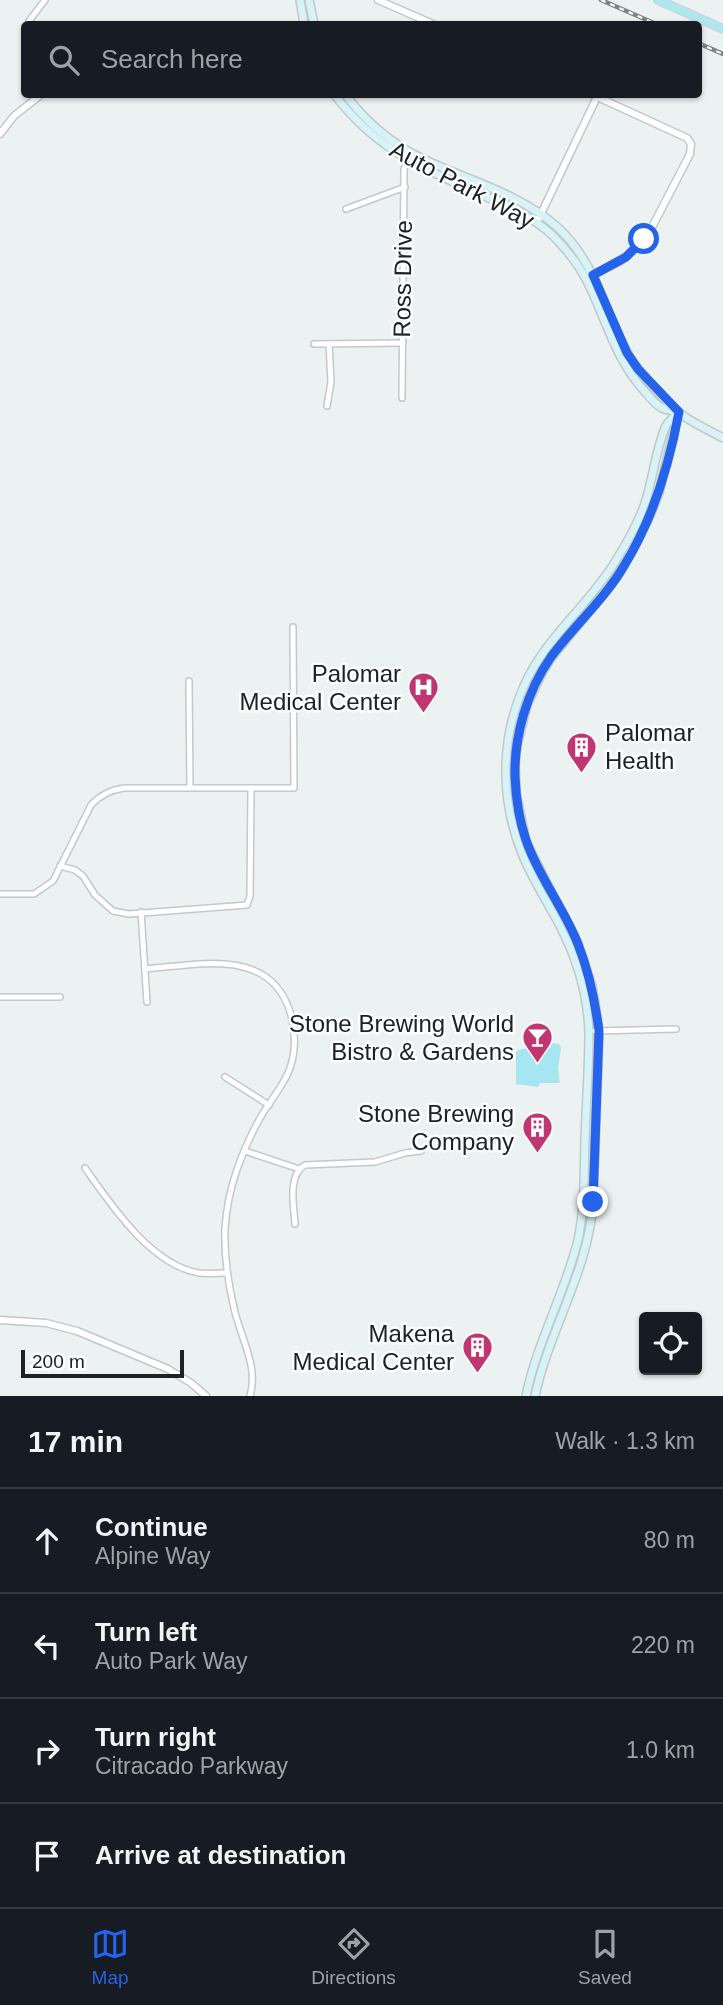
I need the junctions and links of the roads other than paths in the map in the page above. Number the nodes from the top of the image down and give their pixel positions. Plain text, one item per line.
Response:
1 (46, 0) edge
2 (300, 0) edge
3 (309, 0) edge
4 (378, 0) edge
5 (657, 0) edge
6 (29, 21) dead end
7 (304, 21) edge
8 (313, 21) edge
9 (426, 21) edge
10 (723, 29) edge
11 (37, 98) edge
12 (337, 98) edge
13 (348, 98) edge
14 (593, 98) edge
15 (598, 98) edge
16 (0, 134) edge
17 (408, 160) junction
18 (405, 187) junction
19 (346, 209) dead end
20 (542, 214) junction
21 (537, 223) junction
22 (593, 275) junction
23 (403, 343) junction
24 (314, 344) dead end
25 (329, 344) junction
26 (402, 398) dead end
27 (327, 406) dead end
28 (679, 412) junction
29 (723, 438) edge
30 (293, 627) dead end
31 (189, 681) dead end
32 (190, 788) junction
33 (251, 788) junction
34 (60, 866) junction
35 (0, 894) edge
36 (141, 912) junction
37 (145, 969) junction
38 (0, 997) edge
39 (60, 997) dead end
40 (147, 1002) dead end
41 (676, 1029) dead end
42 (599, 1031) junction
43 (589, 1032) junction
44 (225, 1077) dead end
45 (269, 1105) junction
46 (244, 1151) junction
47 (421, 1151) dead end
48 (85, 1168) dead end
49 (299, 1170) junction
50 (295, 1224) dead end
51 (226, 1273) junction
52 (0, 1320) edge
53 (545, 1330) junction
54 (554, 1333) junction
55 (203, 1395) edge
56 (250, 1396) edge
57 (526, 1396) edge
58 (535, 1396) edge

1 - 6 street
2 - 7 main road
3 - 8 main road
4 - 9 street
5 - 10 main road
11 - 16 street
12 - 17 main road, Auto Park Way
13 - 20 main road, Auto Park Way
14 - 20 street
15 - 22 street
17 - 18 street, Ross Drive
17 - 21 main road, Auto Park Way
18 - 19 street
18 - 23 street, Ross Drive
20 - 21 street
20 - 22 main road, Auto Park Way
21 - 28 main road, Auto Park Way
22 - 28 main road, Auto Park Way
23 - 25 street
23 - 26 street, Ross Drive
24 - 25 street
25 - 27 street
28 - 29 main road, Auto Park Way
28 - 42 main road
28 - 43 main road
30 - 33 street
31 - 32 street
32 - 33 street
32 - 34 street
33 - 36 street
34 - 35 street
34 - 36 street
36 - 37 street
37 - 40 street
37 - 45 street
38 - 39 street
41 - 42 street
42 - 43 street
42 - 54 main road
43 - 53 main road
44 - 45 street
45 - 46 street
46 - 49 street
46 - 51 street
47 - 49 street
48 - 51 street
49 - 50 street
51 - 56 street
52 - 55 street
53 - 54 main road
53 - 57 main road
54 - 58 main road

